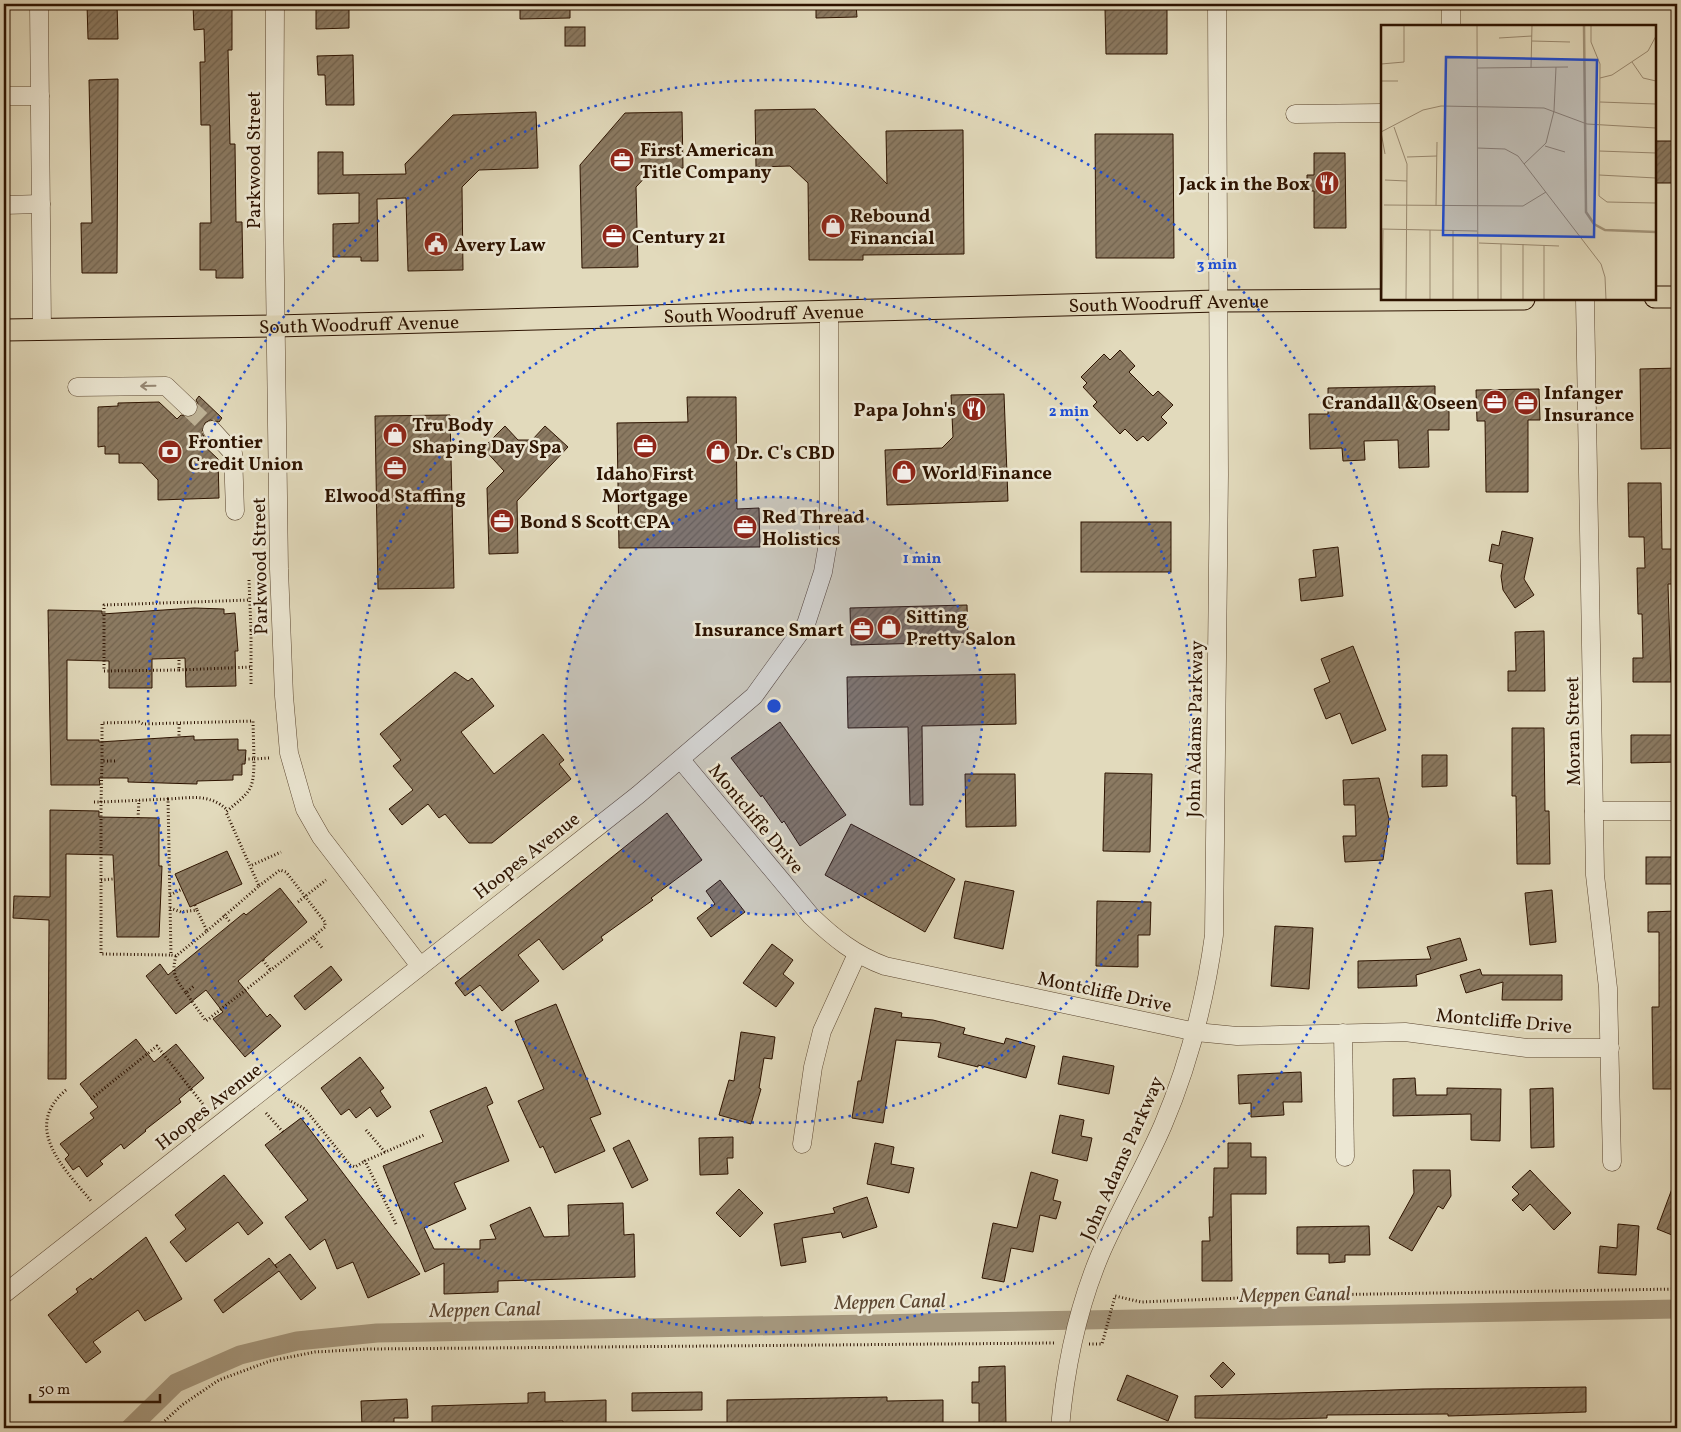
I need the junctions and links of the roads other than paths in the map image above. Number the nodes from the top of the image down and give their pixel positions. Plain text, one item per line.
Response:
1 (40, 4) edge
2 (275, 4) edge
3 (1217, 4) edge
4 (1450, 4) edge
5 (1451, 25) edge
6 (4, 96) edge
7 (40, 96) junction
8 (1381, 113) edge
9 (1294, 114) dead end
10 (41, 204) junction
11 (4, 205) edge
12 (1656, 297) edge
13 (1677, 297) edge
14 (1381, 300) edge
15 (1585, 300) edge
16 (1218, 301) junction
17 (829, 311) junction
18 (276, 326) junction
19 (42, 328) junction
20 (4, 330) edge
21 (77, 386) dead end
22 (188, 407) tunnel mouth
23 (212, 430) tunnel mouth
24 (235, 511) dead end
25 (681, 760) junction
26 (1594, 811) junction
27 (1677, 811) edge
28 (857, 954) junction
29 (420, 966) junction
30 (1196, 1032) junction
31 (1343, 1033) junction
32 (1610, 1048) junction
33 (802, 1144) dead end
34 (1345, 1157) dead end
35 (1612, 1162) dead end
36 (4, 1294) edge
37 (1060, 1428) edge

1 - 7 street
2 - 18 street, Parkwood Street
3 - 16 street, John Adams Parkway
4 - 5 street
6 - 7 street
7 - 10 street
8 - 9 street
10 - 11 street
10 - 19 street
12 - 13 main road
14 - 16 main road, South Woodruff Avenue
15 - 26 street, Moran Street
16 - 17 main road, South Woodruff Avenue
16 - 30 street, John Adams Parkway
17 - 18 main road, South Woodruff Avenue
17 - 25 street, Hoopes Avenue
18 - 19 main road, South Woodruff Avenue
18 - 29 street, Parkwood Street
19 - 20 main road, South Woodruff Avenue
22 -> 21 street
23 - 24 street
25 - 28 street, Montcliffe Drive
25 - 29 street, Hoopes Avenue
26 - 27 street
26 - 32 street, Moran Street
28 - 30 street, Montcliffe Drive
28 - 33 street
29 - 36 street, Hoopes Avenue
30 - 31 street, Montcliffe Drive
30 - 37 street, John Adams Parkway
31 - 32 street, Montcliffe Drive
31 - 34 street
32 - 35 street, Moran Street

